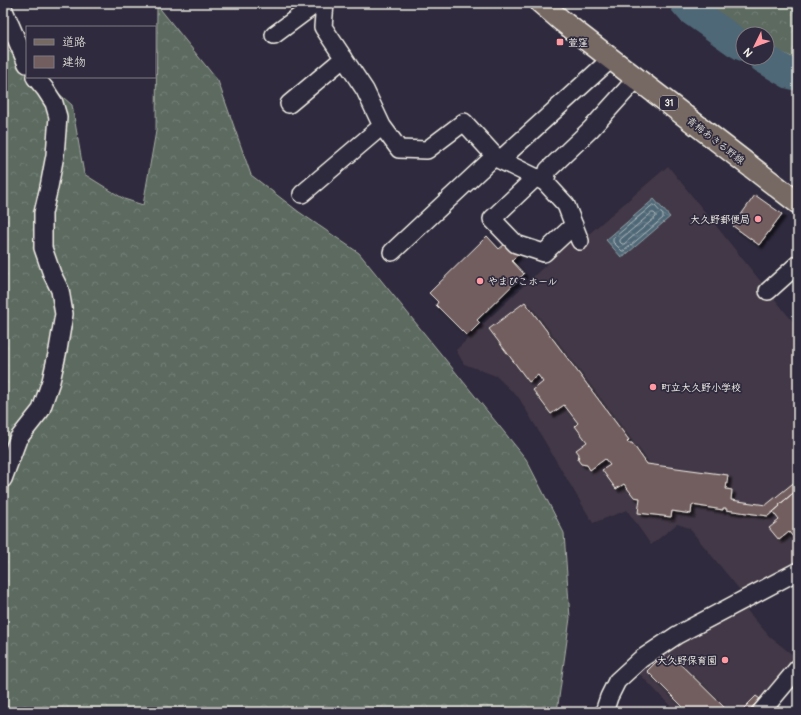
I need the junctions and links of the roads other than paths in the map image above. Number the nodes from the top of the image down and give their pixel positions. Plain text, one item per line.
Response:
1 (317, 3) edge
2 (325, 3) edge
3 (541, 3) edge
4 (3, 8) edge
5 (274, 35) dead end
6 (344, 58) junction
7 (611, 59) junction
8 (26, 62) edge
9 (36, 78) edge
10 (637, 78) junction
11 (289, 104) dead end
12 (382, 126) junction
13 (497, 158) junction
14 (541, 180) junction
15 (302, 194) dead end
16 (798, 203) edge
17 (574, 225) junction
18 (580, 241) dead end
19 (392, 252) dead end
20 (798, 264) edge
21 (768, 291) dead end
22 (3, 479) edge
23 (798, 571) edge
24 (798, 668) edge
25 (604, 712) edge
26 (761, 712) edge

1 - 5 street
2 - 6 street
3 - 7 main road, 青梅あきる野線 / 31
4 - 8 street
6 - 11 street
6 - 12 street
7 - 10 main road, 青梅あきる野線 / 31
7 - 13 street
9 - 22 street
10 - 14 street
10 - 16 main road, 青梅あきる野線 / 31
12 - 13 street
12 - 15 street
13 - 14 street
13 - 19 street
14 - 17 street
14 - 17 street
17 - 18 street
20 - 21 street
23 - 25 street
24 - 26 street

